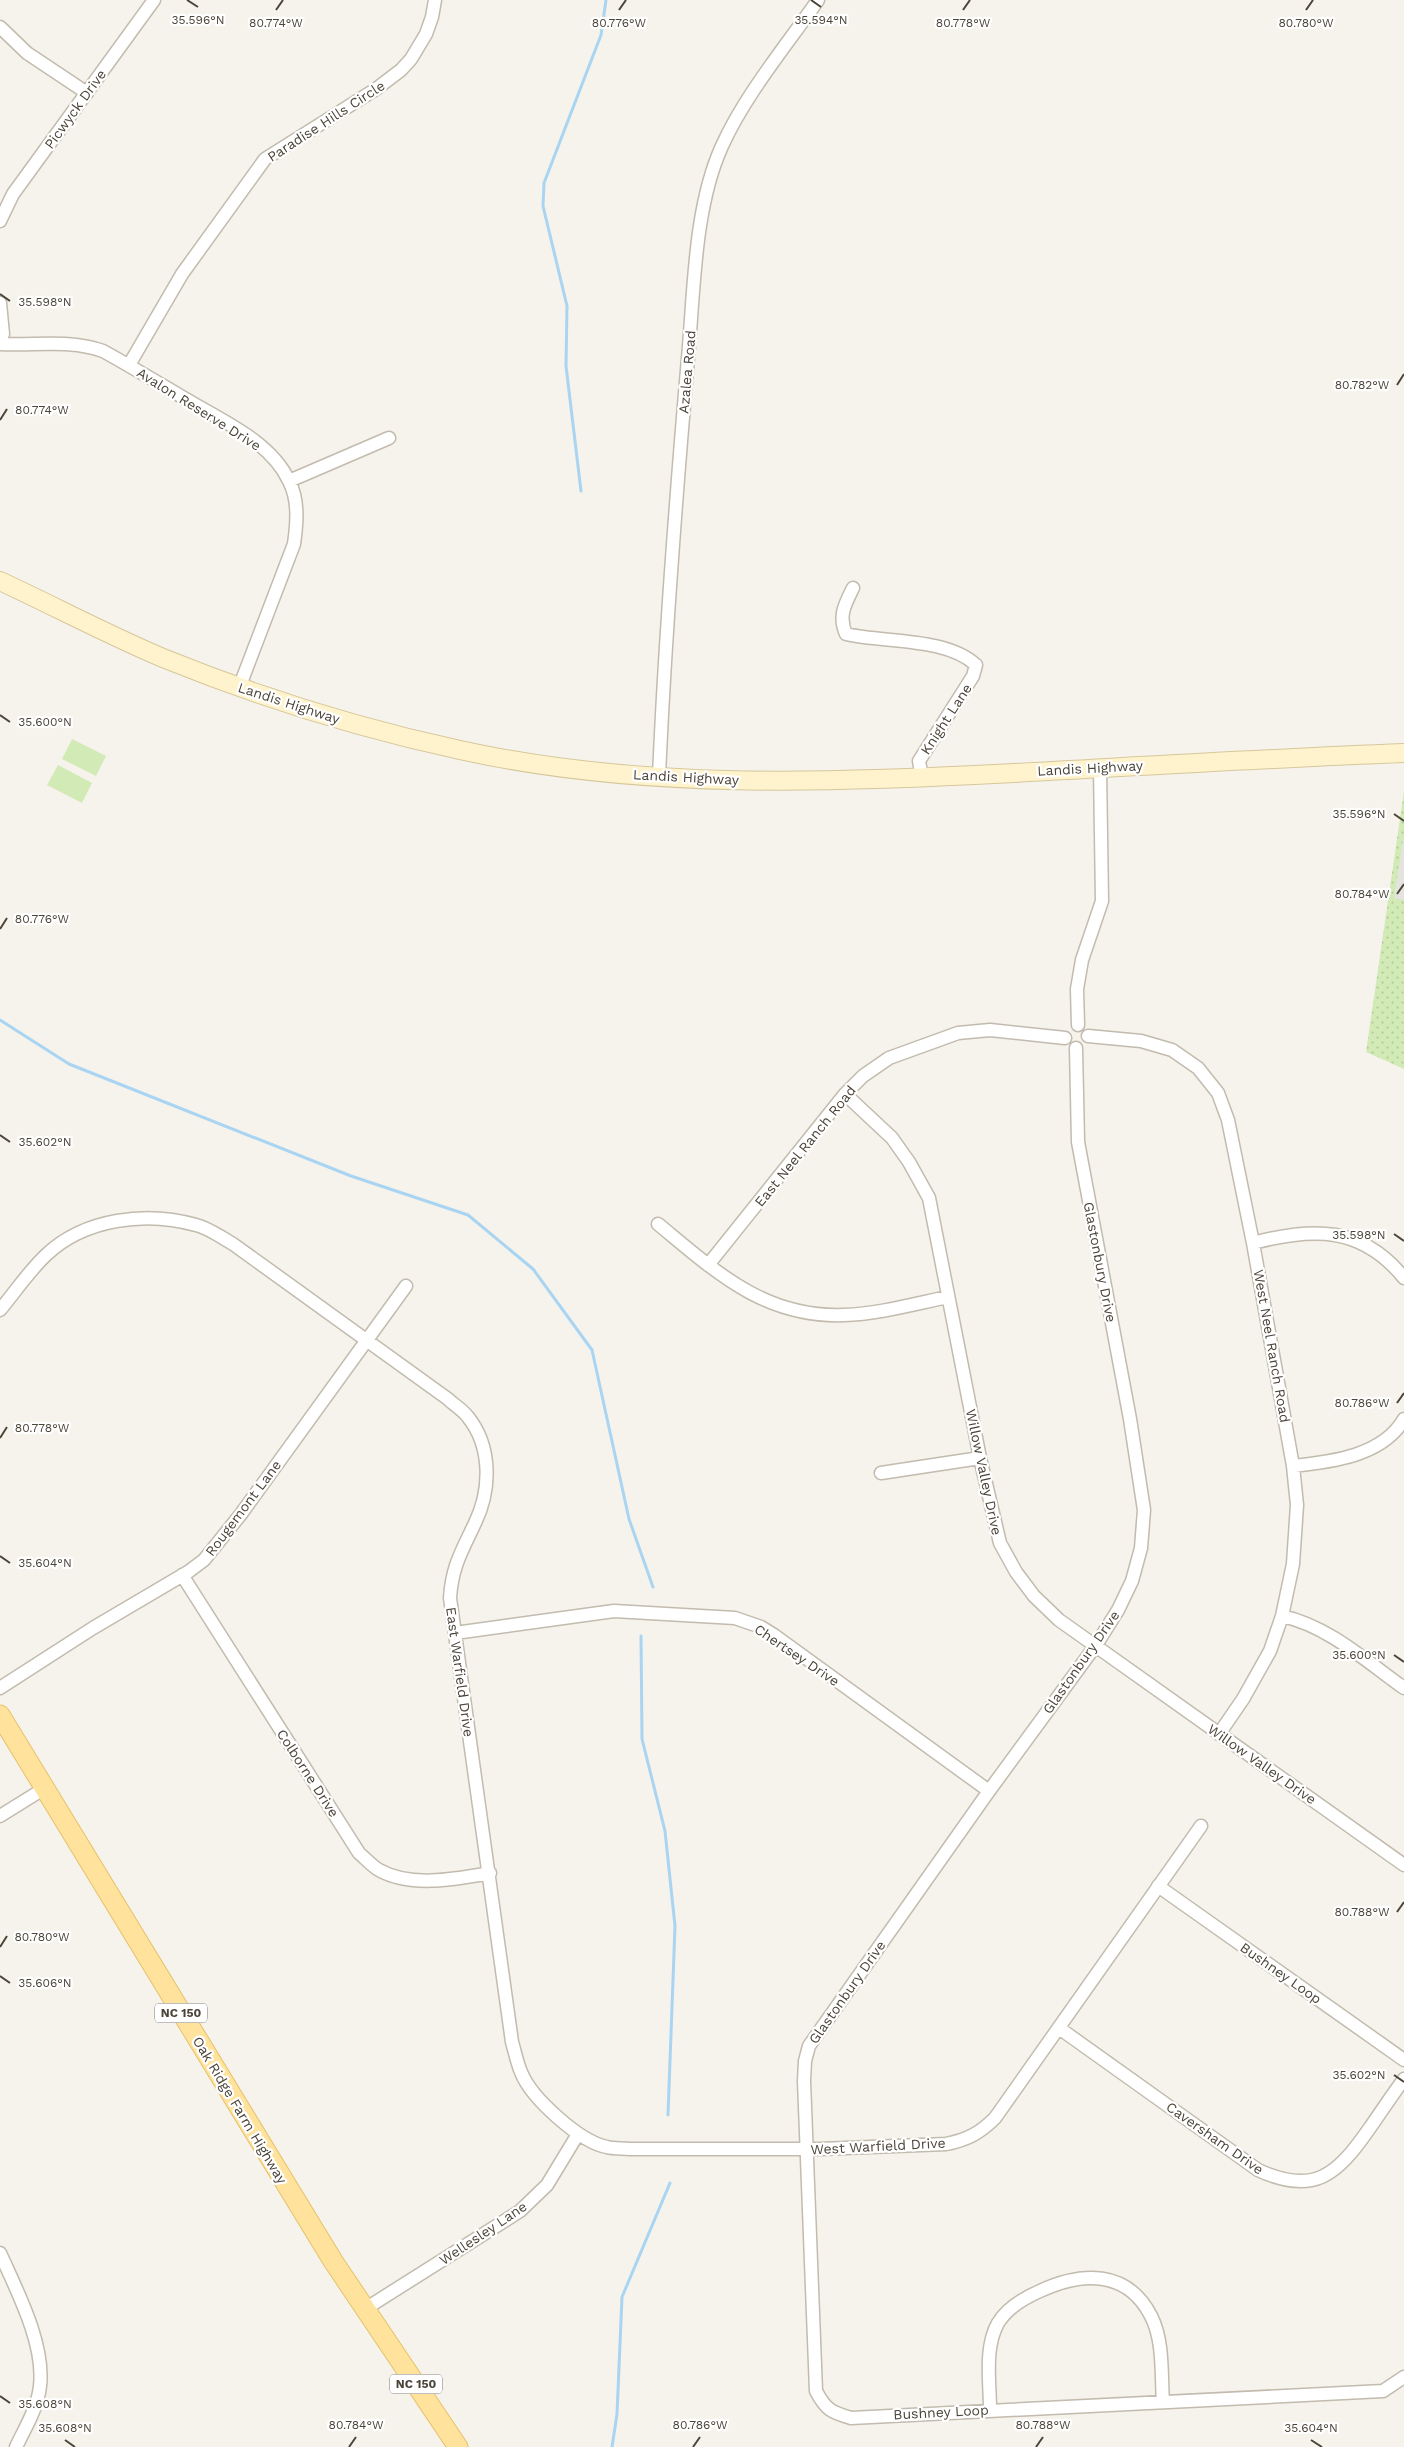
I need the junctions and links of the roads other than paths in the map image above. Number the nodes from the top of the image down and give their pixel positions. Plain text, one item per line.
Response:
1 (154, 0) edge
2 (435, 0) edge
3 (818, 0) edge
4 (0, 27) edge
5 (87, 93) junction
6 (0, 221) edge
7 (0, 303) edge
8 (0, 342) edge
9 (129, 365) junction
10 (388, 438) dead end
11 (289, 481) junction
12 (0, 580) edge
13 (853, 588) dead end
14 (239, 688) junction
15 (1404, 753) edge
16 (1100, 768) junction
17 (659, 776) junction
18 (922, 778) junction
19 (1078, 1025) junction
20 (1088, 1036) junction
21 (1065, 1038) junction
22 (1076, 1048) junction
23 (845, 1094) junction
24 (658, 1224) dead end
25 (1253, 1243) junction
26 (708, 1265) junction
27 (1404, 1278) edge
28 (406, 1286) dead end
29 (948, 1297) junction
30 (0, 1310) edge
31 (366, 1341) junction
32 (1404, 1419) edge
33 (980, 1458) junction
34 (1293, 1466) junction
35 (881, 1472) dead end
36 (182, 1575) junction
37 (1282, 1616) junction
38 (455, 1633) junction
39 (1096, 1645) junction
40 (0, 1688) edge
41 (1404, 1688) edge
42 (0, 1715) edge
43 (1219, 1734) junction
44 (45, 1788) junction
45 (988, 1791) junction
46 (0, 1816) edge
47 (1202, 1826) dead end
48 (1404, 1865) edge
49 (490, 1873) junction
50 (1158, 1886) junction
51 (1059, 2028) junction
52 (1404, 2060) edge
53 (1404, 2079) edge
54 (578, 2134) junction
55 (807, 2149) junction
56 (0, 2253) edge
57 (365, 2309) junction
58 (1404, 2377) edge
59 (1163, 2402) junction
60 (990, 2409) junction
61 (16, 2447) edge
62 (458, 2447) edge

1 - 5 street, Picwyck Drive
2 - 9 street, Paradise Hills Circle
3 - 17 street, Azalea Road
4 - 5 street
5 - 6 street, Picwyck Drive
7 - 8 street
8 - 9 street, Avalon Reserve Drive
9 - 11 street, Avalon Reserve Drive
10 - 11 street
11 - 14 street, Avalon Reserve Drive
12 - 14 main road, Landis Highway
13 - 18 street, Knight Lane
14 - 17 main road, Landis Highway
15 - 16 main road, Landis Highway
16 - 18 main road, Landis Highway
16 - 19 street
17 - 18 main road, Landis Highway
19 - 20 street
19 - 21 street
20 - 22 street
20 - 25 street, West Neel Ranch Road
21 - 22 street
21 - 23 street, East Neel Ranch Road
22 - 39 street, Glastonbury Drive
23 - 26 street, East Neel Ranch Road
23 - 29 street, Willow Valley Drive
24 - 26 street
25 - 27 street
25 - 34 street, West Neel Ranch Road
26 - 29 street
28 - 31 street, Rougemont Lane
29 - 33 street, Willow Valley Drive
30 - 31 street, East Warfield Drive
31 - 36 street, Rougemont Lane
31 - 38 street, East Warfield Drive
32 - 34 street
33 - 35 street
33 - 39 street, Willow Valley Drive
34 - 37 street, West Neel Ranch Road
36 - 40 street, Rougemont Lane
36 - 49 street, Colborne Drive
37 - 41 street
37 - 43 street, West Neel Ranch Road
38 - 45 street, Chertsey Drive
38 - 49 street, East Warfield Drive
39 - 43 street, Willow Valley Drive
39 - 45 street, Glastonbury Drive
42 - 44 main road, Oak Ridge Farm Highway / NC 150
43 - 48 street, Willow Valley Drive
44 - 46 street
44 - 57 main road, Oak Ridge Farm Highway / NC 150
45 - 55 street, Glastonbury Drive
47 - 50 street, West Warfield Drive
49 - 54 street, East Warfield Drive
50 - 51 street, West Warfield Drive
50 - 52 street, Bushney Loop
51 - 53 street, Caversham Drive
51 - 55 street, West Warfield Drive
54 - 55 street, West Warfield Drive
54 - 57 street, Wellesley Lane
55 - 60 street, Bushney Loop
56 - 61 street
57 - 62 main road, Oak Ridge Farm Highway / NC 150
58 - 59 street, Bushney Loop
59 - 60 street, Bushney Loop
59 - 60 street

